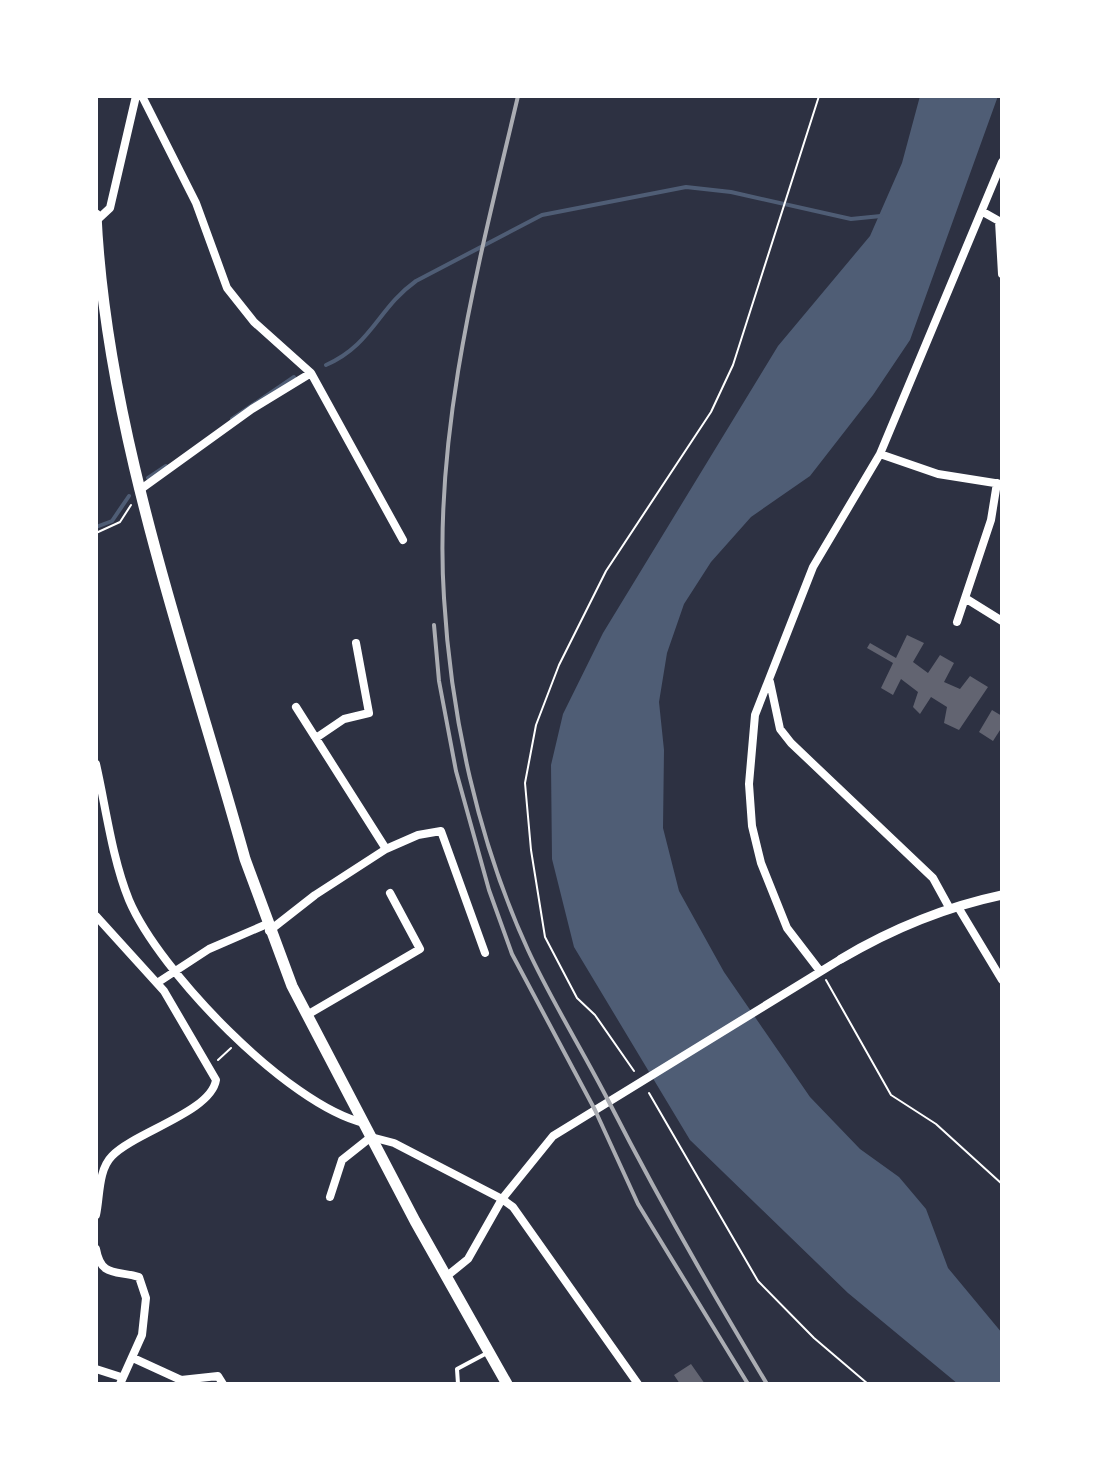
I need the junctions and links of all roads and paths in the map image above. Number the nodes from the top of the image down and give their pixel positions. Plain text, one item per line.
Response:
1 (139, 96) edge
2 (819, 96) edge
3 (1002, 162) edge
4 (983, 212) junction
5 (96, 218) edge
6 (1001, 250) edge
7 (1002, 274) edge
8 (100, 312) edge
9 (311, 373) junction
10 (880, 454) junction
11 (1000, 484) edge
12 (141, 489) junction
13 (96, 533) edge
14 (403, 540) dead end
15 (965, 598) junction
16 (1002, 621) edge
17 (957, 622) dead end
18 (356, 643) dead end
19 (770, 682) junction
20 (296, 707) dead end
21 (316, 738) junction
22 (96, 764) edge
23 (386, 849) junction
24 (390, 893) dead end
25 (1002, 895) edge
26 (954, 908) junction
27 (96, 916) edge
28 (268, 928) junction
29 (485, 953) dead end
30 (841, 959) joint
31 (820, 971) junction
32 (173, 972) junction
33 (1002, 980) edge
34 (157, 983) junction
35 (307, 1015) junction
36 (240, 1040) junction
37 (208, 1069) junction
38 (642, 1083) junction
39 (364, 1123) junction
40 (371, 1137) junction
41 (1002, 1184) edge
42 (330, 1197) dead end
43 (502, 1199) junction
44 (96, 1215) edge
45 (96, 1249) edge
46 (447, 1276) junction
47 (489, 1352) junction
48 (133, 1358) junction
49 (96, 1369) edge
50 (121, 1380) edge
51 (223, 1384) edge
52 (458, 1384) edge
53 (507, 1384) edge
54 (638, 1384) edge
55 (868, 1384) edge

1 - 5 street
1 - 9 street
2 - 38 path
3 - 4 street
4 - 6 street
4 - 10 street
5 - 8 main road
6 - 7 street
8 - 12 main road
9 - 12 street
9 - 14 street
10 - 11 street
10 - 19 street
11 - 15 street
12 - 13 path
12 - 28 main road
15 - 16 street
15 - 17 street
18 - 21 street
19 - 26 street
19 - 31 street
20 - 21 street
21 - 23 street
22 - 32 street
23 - 28 street
23 - 29 street
24 - 35 street
25 - 26 street
26 - 30 street
26 - 33 street
27 - 34 street
28 - 32 street
28 - 35 main road
30 - 31 street
31 - 38 street
31 - 41 path
32 - 34 street
32 - 36 street
34 - 37 street
35 - 39 main road
36 - 37 path
36 - 39 street
37 - 44 street
38 - 43 street
38 - 55 path
39 - 40 main road
40 - 42 street
40 - 43 street
40 - 46 main road
43 - 46 street
43 - 54 street
45 - 48 street
46 - 47 main road
47 - 52 lane
47 - 53 main road
48 - 50 street
48 - 51 street
49 - 50 street

